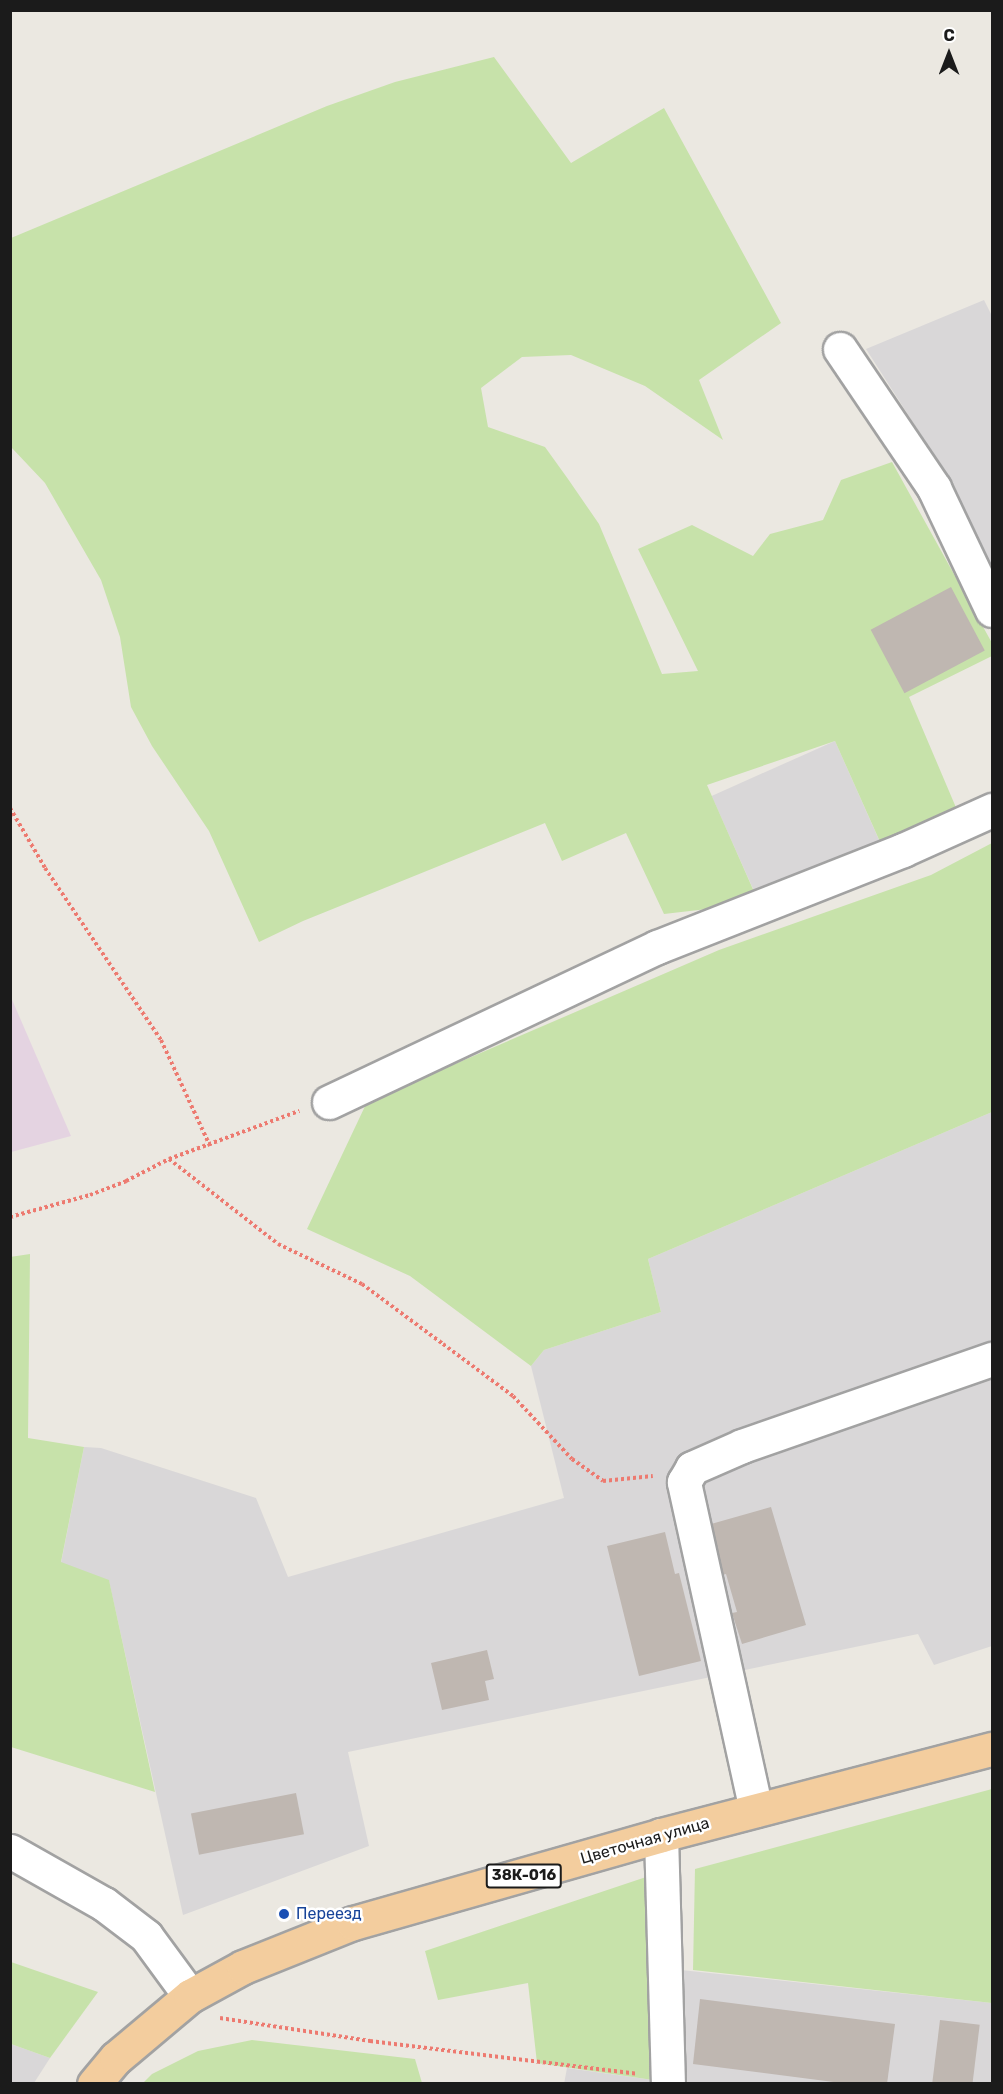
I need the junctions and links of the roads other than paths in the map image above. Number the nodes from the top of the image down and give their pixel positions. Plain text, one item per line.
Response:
1 (840, 349) dead end
2 (993, 610) edge
3 (993, 810) edge
4 (329, 1102) road end
5 (993, 1359) edge
6 (993, 1749) edge
7 (756, 1810) junction
8 (661, 1834) junction
9 (10, 1851) edge
10 (181, 2003) junction
11 (668, 2081) edge
12 (94, 2084) edge

1 - 2 street
3 - 4 street
5 - 7 street
6 - 7 main road, Цветочная улица / 38К-016
7 - 8 main road, Цветочная улица / 38К-016
8 - 10 main road, Цветочная улица / 38К-016
8 - 11 street
9 - 10 street
10 - 12 main road, Цветочная улица / 38К-016

